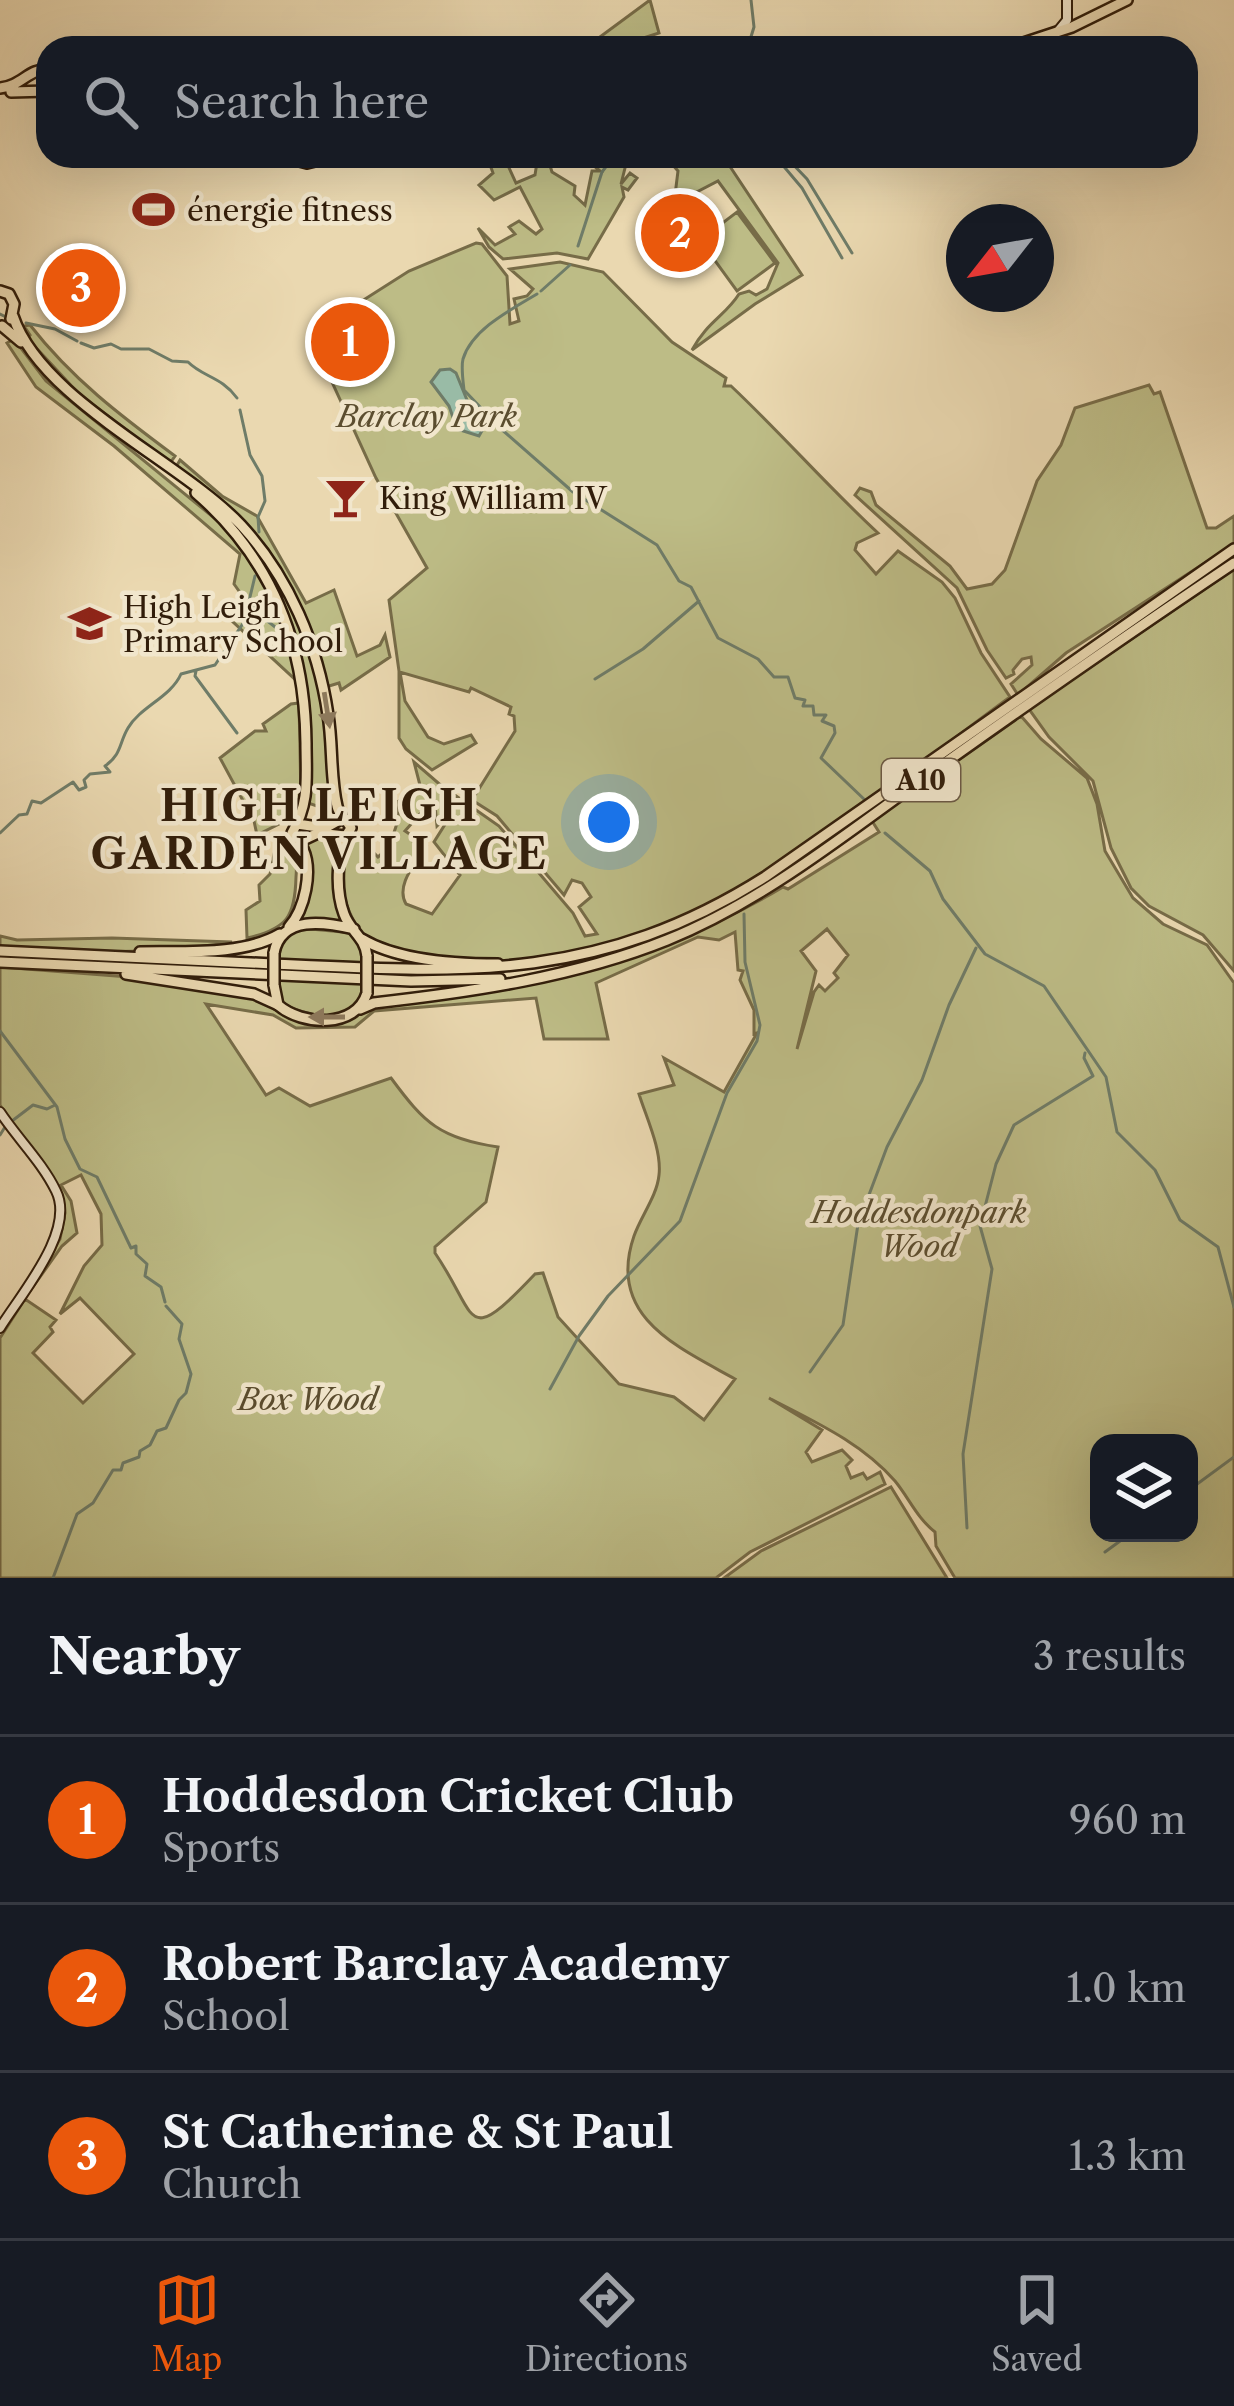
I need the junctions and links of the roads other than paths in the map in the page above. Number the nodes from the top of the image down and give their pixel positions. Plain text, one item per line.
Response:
1 (1068, 0) edge
2 (1126, 0) edge
3 (1100, 15) junction
4 (1068, 26) junction
5 (1048, 36) edge
6 (36, 70) edge
7 (26, 80) junction
8 (0, 91) edge
9 (31, 92) junction
10 (36, 92) edge
11 (0, 290) edge
12 (14, 316) junction
13 (1, 326) edge
14 (1234, 549) edge
15 (1234, 562) edge
16 (343, 818) junction
17 (297, 824) junction
18 (345, 836) junction
19 (299, 842) junction
20 (285, 930) junction
21 (358, 934) junction
22 (0, 951) edge
23 (589, 953) junction
24 (69, 955) junction
25 (0, 962) edge
26 (40, 964) junction
27 (553, 973) junction
28 (278, 1004) junction
29 (360, 1009) junction
30 (0, 1112) edge
31 (0, 1328) edge

1 - 3 main road
1 - 4 main road
2 - 3 main road
3 - 4 main road
4 - 5 main road
6 - 7 main road
7 - 8 main road
7 - 9 main road
8 - 9 main road
9 - 10 main road
11 - 12 main road
12 - 13 main road
12 -> 16 main road
13 - 17 main road
14 - 23 main road, A10
15 - 27 main road, A10
16 - 17 main road
16 - 18 main road
17 - 19 main road
18 - 19 main road
18 - 21 main road
19 - 20 main road
20 - 21 main road
20 - 24 main road
20 - 28 main road, bridge
21 - 23 main road
21 - 29 main road, bridge
22 - 24 main road, A10
23 - 24 main road, A10
25 - 26 main road, A10
26 - 27 main road, A10
26 - 28 main road
27 - 29 main road
29 -> 28 main road
30 - 31 main road

